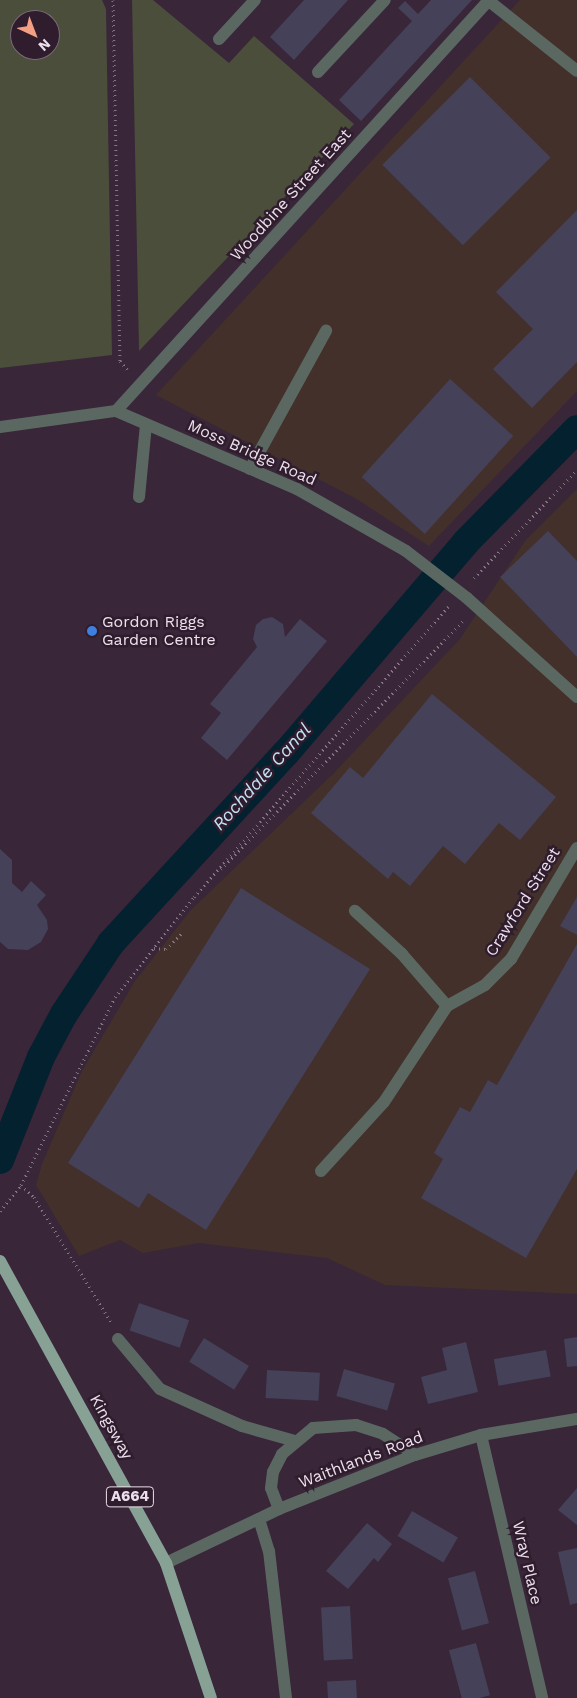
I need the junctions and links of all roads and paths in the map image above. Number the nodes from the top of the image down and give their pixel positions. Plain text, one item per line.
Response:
1 (113, 0) edge
2 (255, 0) edge
3 (384, 0) edge
4 (489, 0) edge
5 (220, 39) dead end
6 (577, 71) edge
7 (318, 72) dead end
8 (326, 332) dead end
9 (141, 384) junction
10 (116, 411) junction
11 (146, 424) junction
12 (0, 427) edge
13 (250, 469) junction
14 (577, 470) edge
15 (139, 497) dead end
16 (470, 582) dead end
17 (472, 602) junction
18 (450, 605) dead end
19 (577, 697) edge
20 (577, 848) edge
21 (194, 897) junction
22 (355, 911) dead end
23 (183, 932) dead end
24 (154, 948) junction
25 (447, 1006) junction
26 (321, 1171) dead end
27 (21, 1185) junction
28 (0, 1211) edge
29 (0, 1261) edge
30 (118, 1339) joint
31 (577, 1419) edge
32 (481, 1435) junction
33 (295, 1441) junction
34 (415, 1455) junction
35 (279, 1509) junction
36 (259, 1519) junction
37 (166, 1562) junction
38 (211, 1698) edge
39 (286, 1698) edge
40 (542, 1698) edge

1 - 9 path
2 - 5 street
3 - 7 street
4 - 6 street
4 - 9 street, Woodbine Street East
8 - 13 street
9 - 10 street, Woodbine Street East
10 - 11 street, Moss Bridge Road
10 - 12 street
11 - 13 street, Moss Bridge Road
11 - 15 street
13 - 17 street, Moss Bridge Road
14 - 16 path
17 - 19 street, Moss Bridge Road
17 - 21 path
18 - 21 path
20 - 25 street, Crawford Street
21 - 24 path
22 - 25 street
23 - 24 path
24 - 27 path
25 - 26 street
27 - 28 path
27 - 30 path
29 - 37 main road, Kingsway / A664
30 - 33 street
31 - 32 street, Waithlands Road
32 - 34 street, Waithlands Road
32 - 40 street, Wray Place
33 - 34 street
33 - 35 street
34 - 35 street, Waithlands Road
35 - 36 street, Waithlands Road
36 - 37 street, Waithlands Road
36 - 39 street
37 - 38 main road, Kingsway / A664

